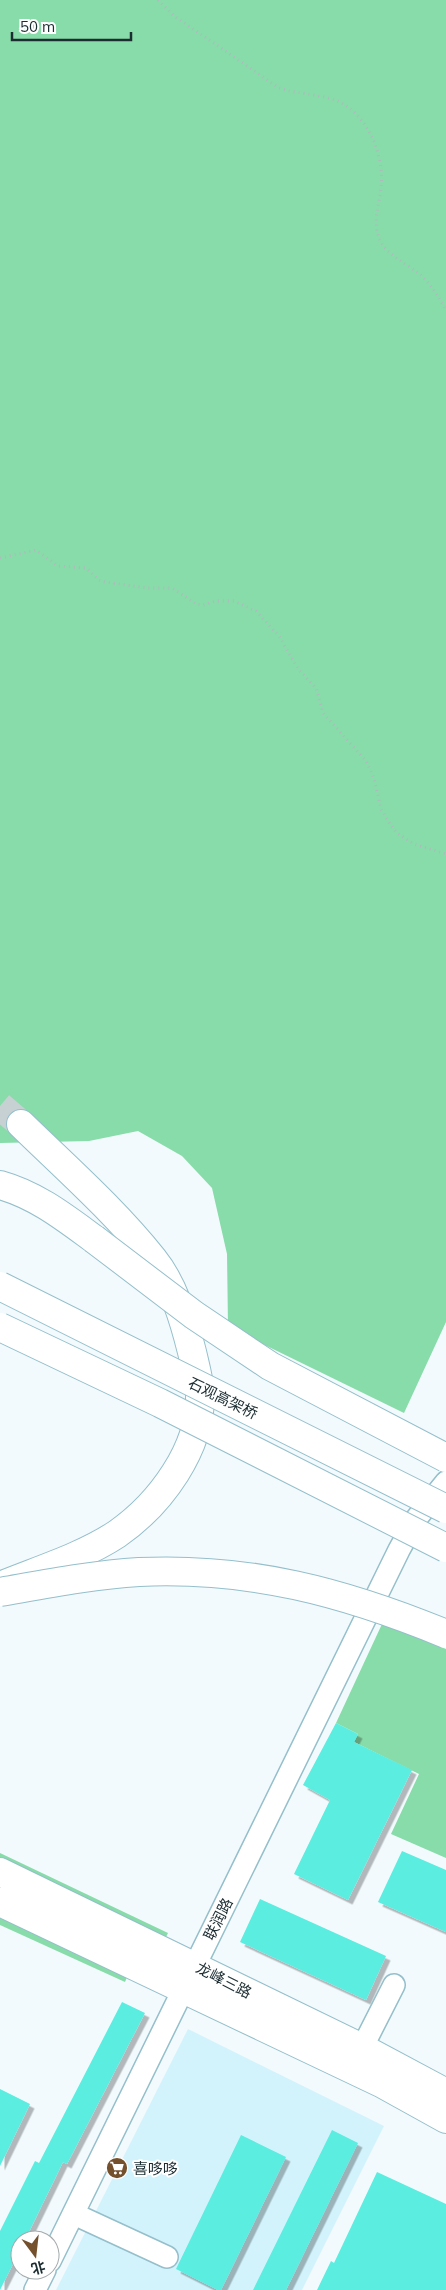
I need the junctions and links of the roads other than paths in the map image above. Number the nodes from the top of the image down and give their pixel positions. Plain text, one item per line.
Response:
1 (21, 1124) tunnel mouth
2 (0, 1185) edge
3 (0, 1286) edge
4 (0, 1327) edge
5 (446, 1458) edge
6 (446, 1482) edge
7 (446, 1509) edge
8 (446, 1548) edge
9 (0, 1586) edge
10 (0, 1592) edge
11 (446, 1634) edge
12 (0, 1872) edge
13 (0, 1902) edge
14 (195, 1965) junction
15 (394, 1985) dead end
16 (183, 1990) junction
17 (362, 2048) junction
18 (446, 2093) edge
19 (446, 2119) edge
20 (74, 2214) junction
21 (60, 2241) edge
22 (167, 2257) dead end

1 - 9 main road, bridge
2 - 5 main road, bridge
3 - 7 main road, 石观高架桥, bridge
4 - 8 main road, bridge
6 - 14 street, 联润路
10 - 11 main road, bridge
12 - 14 main road, 龙峰三路
13 - 16 main road, 龙峰三路
14 - 16 street, 联润路
14 - 17 main road, 龙峰三路
15 - 17 street
16 - 19 main road, 龙峰三路
16 - 20 street, 联润路
17 - 18 main road, 龙峰三路
20 - 21 street, 联润路
20 - 22 street

